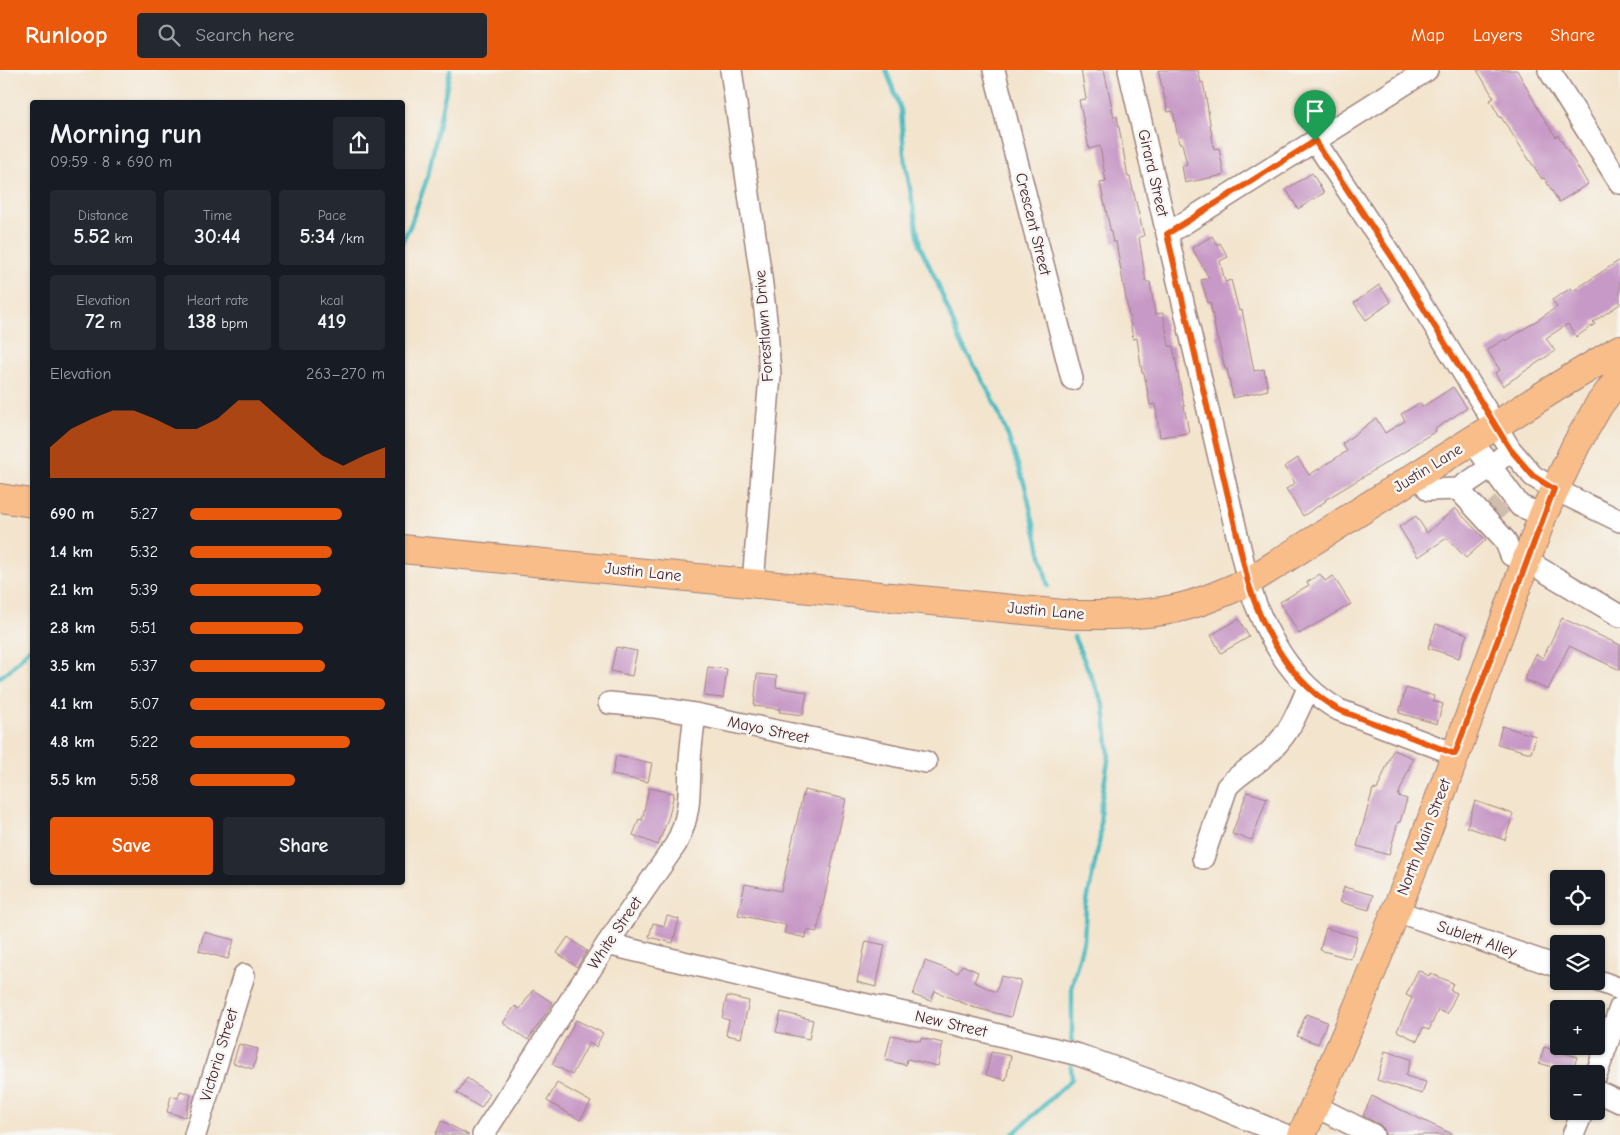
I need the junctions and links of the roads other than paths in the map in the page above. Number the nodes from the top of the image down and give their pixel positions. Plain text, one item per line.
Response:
1 (731, 70) edge
2 (994, 70) edge
3 (1128, 70) edge
4 (1427, 70) edge
5 (1549, 70) edge
6 (1315, 141) junction
7 (1620, 183) edge
8 (1167, 234) junction
9 (1620, 349) edge
10 (1620, 377) edge
11 (1072, 379) dead end
12 (1496, 426) junction
13 (1472, 441) junction
14 (1510, 449) junction
15 (1491, 467) junction
16 (1417, 474) junction
17 (1544, 482) junction
18 (1458, 489) junction
19 (0, 498) edge
20 (30, 503) edge
21 (1509, 509) junction
22 (1620, 521) edge
23 (1505, 540) junction
24 (405, 549) edge
25 (1527, 561) junction
26 (1248, 582) junction
27 (753, 583) junction
28 (1620, 616) edge
29 (1308, 688) junction
30 (609, 703) dead end
31 (695, 714) junction
32 (1455, 754) junction
33 (926, 762) dead end
34 (1203, 858) dead end
35 (1396, 911) junction
36 (607, 944) junction
37 (1550, 964) edge
38 (244, 975) dead end
39 (1605, 983) edge
40 (1620, 989) edge
41 (1620, 1008) edge
42 (1600, 1065) edge
43 (1605, 1095) edge
44 (1620, 1102) edge
45 (1315, 1106) junction
46 (1580, 1120) edge
47 (195, 1135) edge
48 (483, 1135) edge
49 (1285, 1135) edge
50 (1302, 1135) edge
51 (1373, 1135) edge
52 (1574, 1135) edge

1 - 27 street, Forestlawn Drive
2 - 11 street, Crescent Street
3 - 8 street, Girard Street
4 - 6 street
5 - 7 street
6 - 8 street
6 - 12 street
8 - 26 street, Girard Street
9 - 12 main road, Justin Lane
10 - 17 main road, North Main Street
12 - 13 main road, Justin Lane
12 - 14 street
13 - 15 street
13 - 16 main road, Justin Lane
14 - 15 street
14 - 17 street
15 - 18 street
15 - 21 street
16 - 18 street
16 - 26 main road, Justin Lane
17 - 21 main road, North Main Street
17 - 22 street
18 - 21 street
19 - 20 main road
21 - 23 street
21 - 23 street
21 - 25 main road, North Main Street
23 - 25 street
24 - 27 main road, Justin Lane
25 - 28 street
25 - 32 main road, North Main Street
26 - 27 main road, Justin Lane
26 - 29 street, Girard Street
29 - 32 street, Girard Street
29 - 34 street
30 - 31 street, Mayo Street
31 - 33 street, Mayo Street
31 - 36 street, White Street
32 - 35 main road, North Main Street
35 - 37 street, Sublett Alley
35 - 45 main road, North Main Street
36 - 48 street, White Street
36 - 49 street, New Street
38 - 47 street, Victoria Street
39 - 40 street
41 - 42 street
43 - 44 street
45 - 50 main road, North Main Street
45 - 51 street
46 - 52 street

